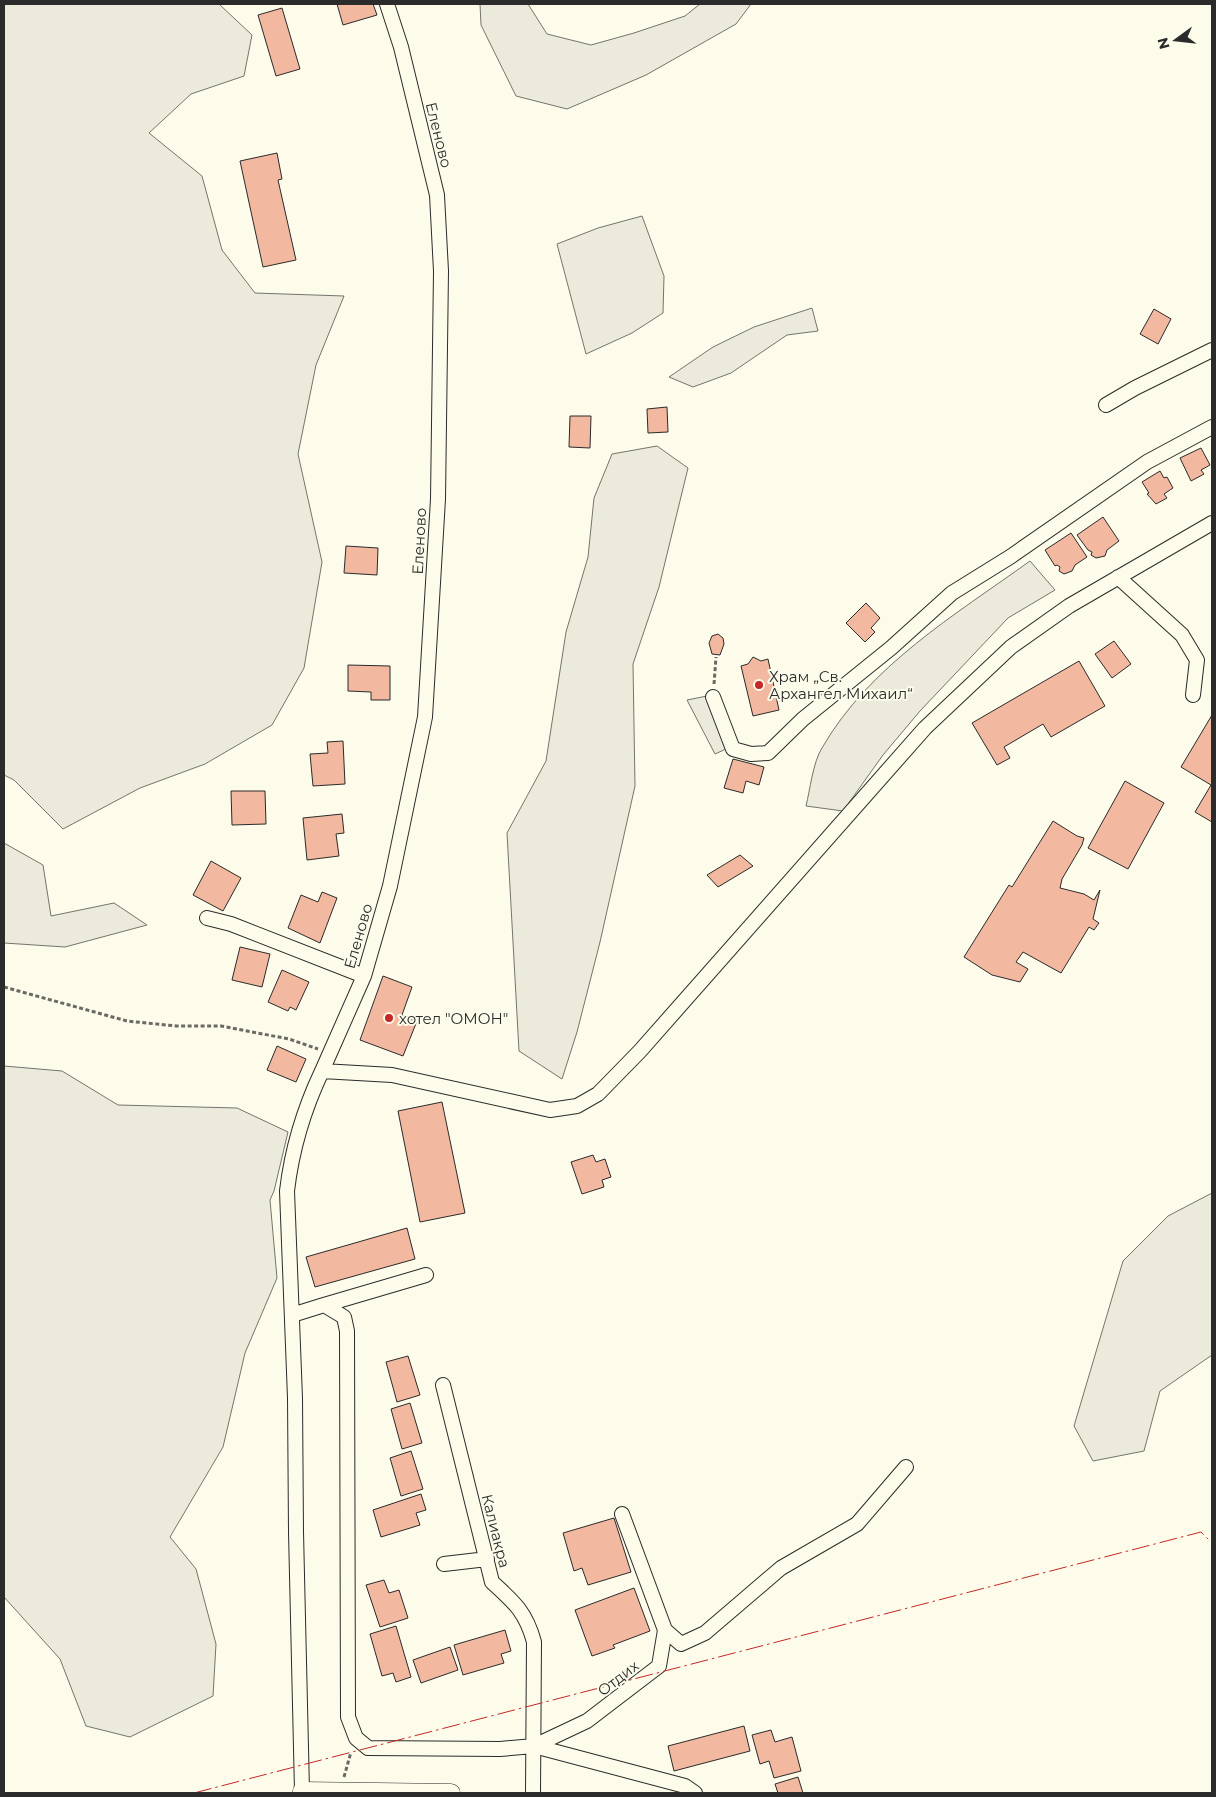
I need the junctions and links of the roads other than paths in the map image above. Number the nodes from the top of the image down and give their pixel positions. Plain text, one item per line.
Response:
1 (387, 4) edge
2 (1212, 350) edge
3 (1106, 405) dead end
4 (1212, 427) edge
5 (1212, 524) edge
6 (1118, 577) junction
7 (1193, 695) dead end
8 (713, 697) road end
9 (207, 918) dead end
10 (364, 976) junction
11 (322, 1071) junction
12 (426, 1275) dead end
13 (324, 1305) junction
14 (292, 1315) junction
15 (443, 1384) dead end
16 (906, 1467) dead end
17 (622, 1514) dead end
18 (487, 1559) junction
19 (444, 1564) dead end
20 (665, 1630) junction
21 (534, 1746) junction
22 (302, 1792) edge
23 (451, 1793) edge
24 (533, 1793) edge
25 (695, 1793) edge

1 - 10 street, Еленово
2 - 3 street
4 - 8 street
5 - 6 street
6 - 7 street
6 - 11 street
9 - 10 street
10 - 11 street, Еленово
11 - 14 street, Еленово
12 - 13 street
13 - 14 street
13 - 21 street
14 - 22 street, Еленово
15 - 18 street, Калиакра
16 - 20 street
17 - 20 street, Отдих
18 - 19 street
18 - 21 street, Калиакра
20 - 21 street, Отдих
21 - 24 street, Калиакра
21 - 25 street
22 - 23 street

